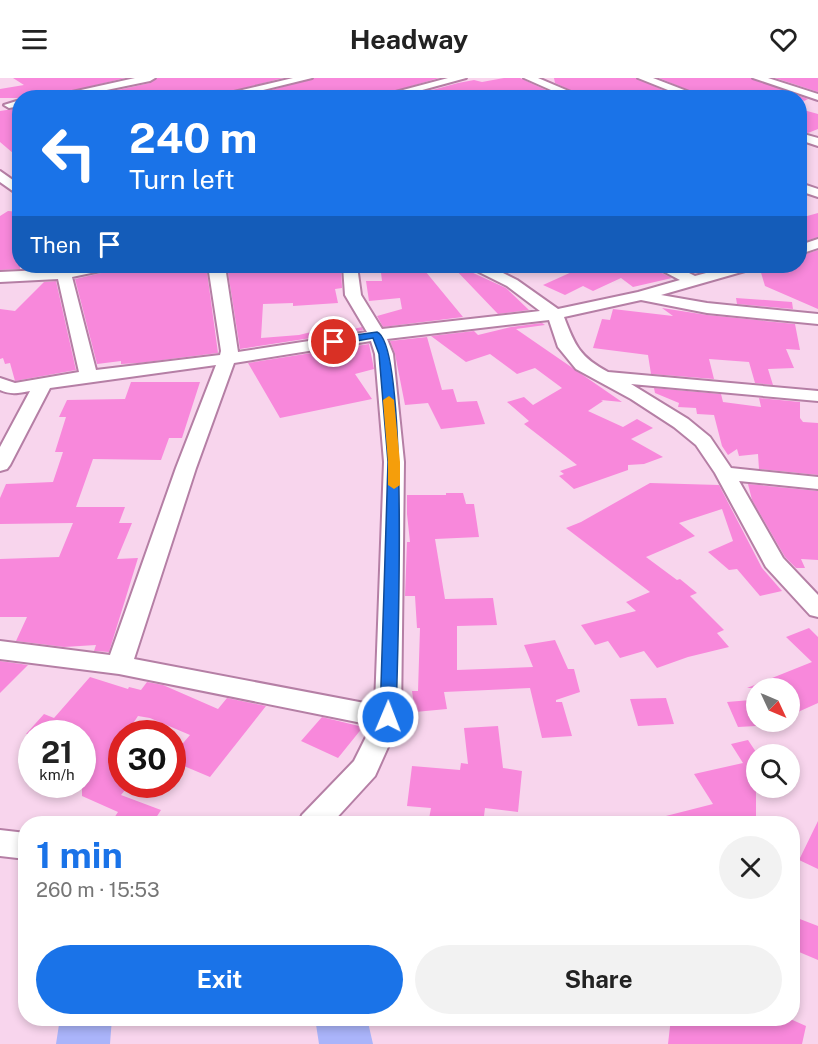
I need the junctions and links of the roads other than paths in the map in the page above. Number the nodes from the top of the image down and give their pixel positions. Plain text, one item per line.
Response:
1 (74, 78) edge
2 (150, 78) edge
3 (268, 78) edge
4 (307, 78) edge
5 (462, 78) edge
6 (529, 78) edge
7 (643, 78) edge
8 (758, 78) edge
9 (279, 84) junction
10 (809, 84) dead end
11 (92, 89) junction
12 (87, 90) edge
13 (251, 90) edge
14 (290, 90) edge
15 (412, 90) edge
16 (560, 90) edge
17 (677, 90) edge
18 (791, 90) joint
19 (0, 175) edge
20 (10, 189) edge
21 (69, 273) edge
22 (217, 273) edge
23 (351, 273) edge
24 (491, 273) edge
25 (678, 273) edge
26 (722, 273) edge
27 (64, 274) junction
28 (0, 277) edge
29 (694, 281) junction
30 (640, 296) junction
31 (555, 314) junction
32 (818, 319) edge
33 (377, 335) junction
34 (226, 359) junction
35 (89, 376) junction
36 (603, 376) junction
37 (44, 383) junction
38 (4, 390) edge
39 (818, 396) edge
40 (0, 465) edge
41 (725, 473) junction
42 (818, 483) edge
43 (813, 599) edge
44 (0, 650) edge
45 (119, 665) junction
46 (388, 717) junction
47 (320, 816) edge
48 (0, 843) edge
49 (18, 845) edge

1 - 11 street
2 - 11 street
3 - 9 street
4 - 9 street
5 - 15 street
6 - 16 street
7 - 17 street
8 - 18 street
9 - 13 street
9 - 14 street
10 - 18 street
11 - 12 street
19 - 20 street
21 - 27 street
22 - 34 street
23 - 33 street
24 - 31 street
25 - 29 street
26 - 29 street
27 - 28 street
27 - 35 street
29 - 30 street
30 - 31 street
30 - 32 street
31 - 33 street
31 - 36 street
33 - 34 street
33 - 46 street
34 - 35 street
34 - 45 street
35 - 37 street
36 - 39 street
36 - 41 street
37 - 38 street
37 - 40 street
41 - 42 street
41 - 43 street
44 - 45 street
45 - 46 street
46 - 47 street
48 - 49 street

